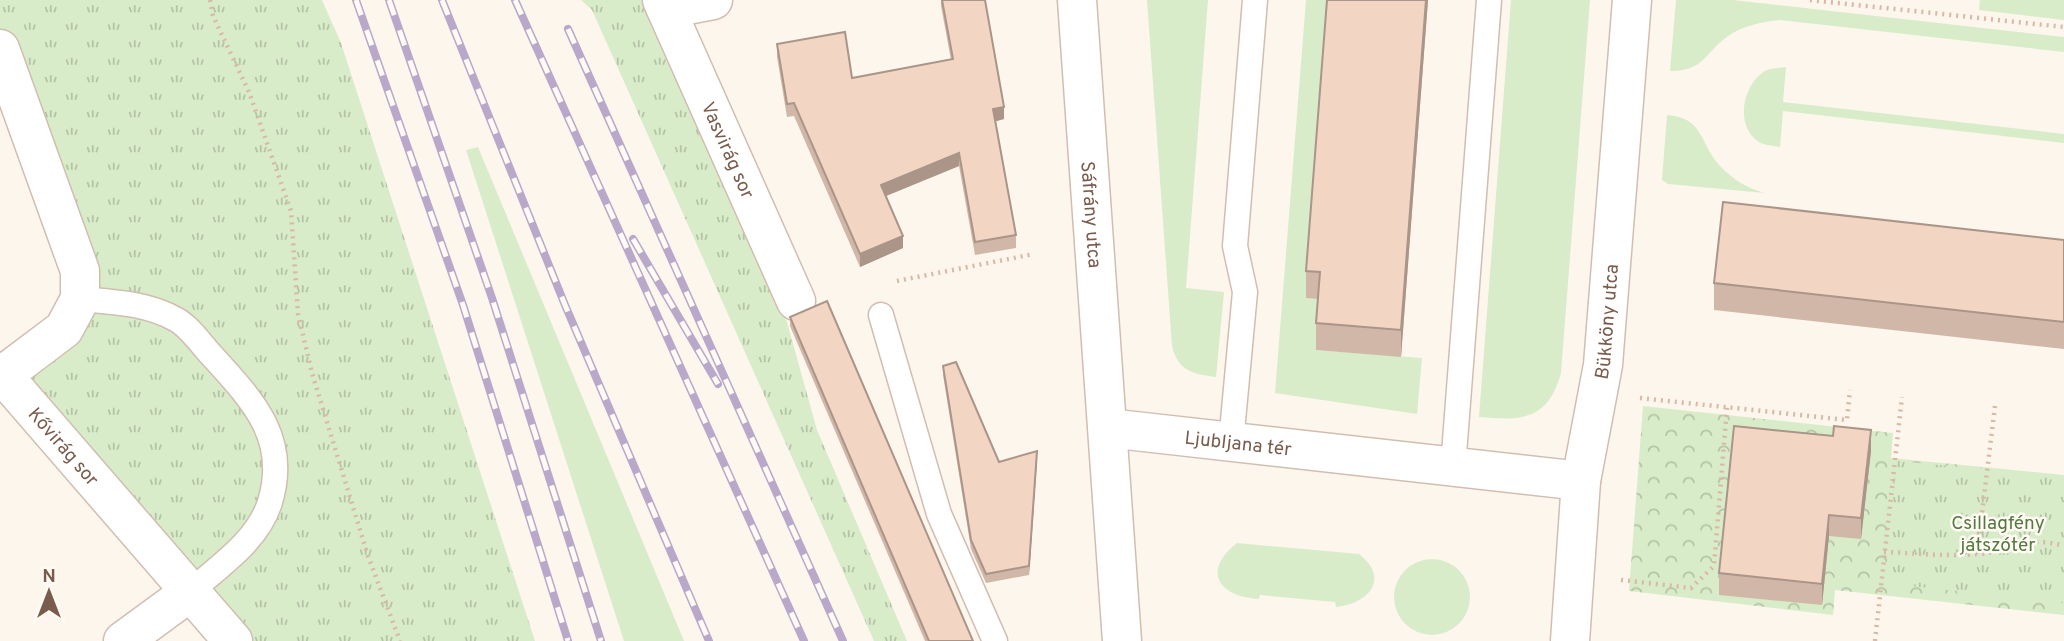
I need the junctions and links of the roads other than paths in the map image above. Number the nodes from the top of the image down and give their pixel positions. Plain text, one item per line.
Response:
1 (713, 0) edge
2 (1077, 0) edge
3 (1255, 0) edge
4 (1489, 0) edge
5 (1632, 0) edge
6 (664, 4) edge
7 (0, 49) edge
8 (80, 299) junction
9 (796, 300) dead end
10 (881, 315) dead end
11 (1, 373) edge
12 (1108, 428) junction
13 (1231, 442) junction
14 (1453, 467) junction
15 (1581, 481) junction
16 (190, 592) junction
17 (123, 641) edge
18 (233, 641) edge
19 (995, 641) edge
20 (1122, 641) edge
21 (1570, 641) edge

1 - 6 street
2 - 12 street, Sáfrány utca
3 - 13 lane
4 - 14 lane
5 - 15 street, Bükköny utca
6 - 9 street, Vasvirág sor
7 - 8 street
8 - 11 street, Kővirág sor
8 - 16 lane
10 - 19 lane
11 - 16 street, Kővirág sor
12 - 13 street, Ljubljana tér
12 - 20 street
13 - 14 street, Ljubljana tér
14 - 15 street, Ljubljana tér
15 - 21 street, Bükköny utca
16 - 17 street
16 - 18 street, Kővirág sor

